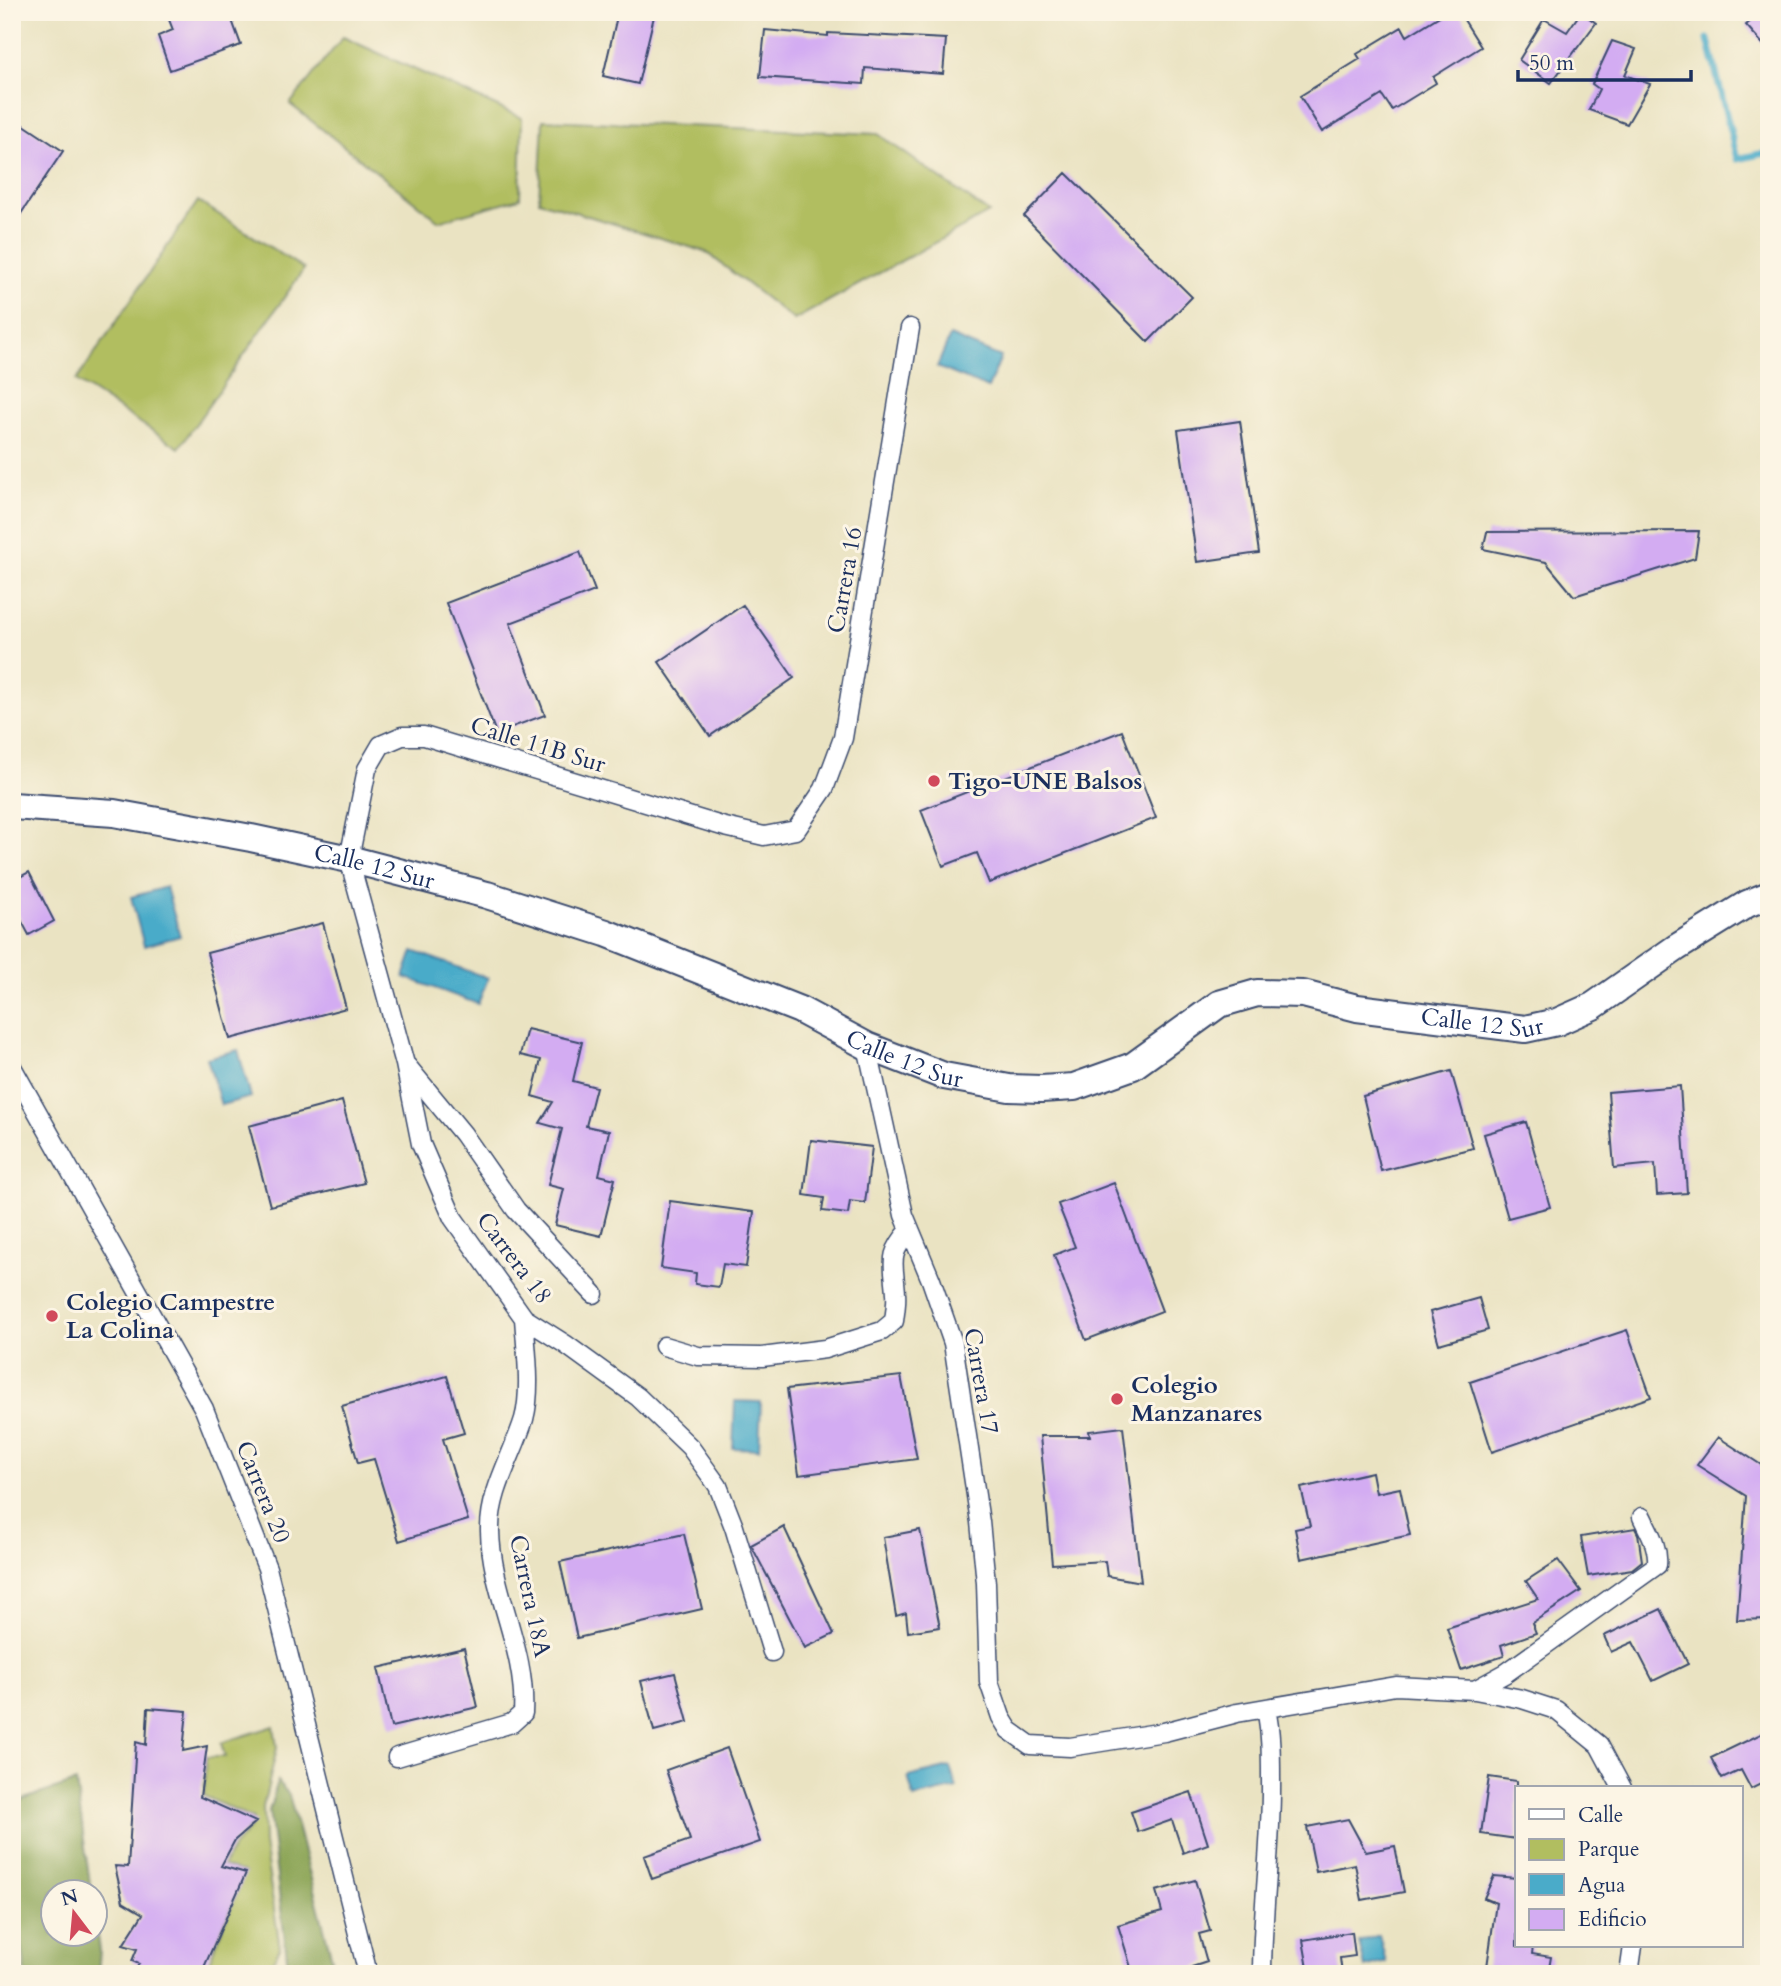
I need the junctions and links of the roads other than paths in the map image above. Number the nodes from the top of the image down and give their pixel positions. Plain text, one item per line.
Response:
1 (910, 328) dead end
2 (12, 806) edge
3 (796, 830) joint
4 (349, 859) junction
5 (1769, 895) edge
6 (867, 1046) junction
7 (405, 1064) junction
8 (12, 1067) edge
9 (910, 1230) junction
10 (594, 1294) dead end
11 (524, 1318) junction
12 (664, 1346) dead end
13 (1642, 1517) dead end
14 (772, 1651) dead end
15 (1475, 1690) junction
16 (1266, 1709) junction
17 (397, 1757) dead end
18 (1621, 1786) edge
19 (1633, 1948) edge
20 (368, 1974) edge
21 (1262, 1974) edge
22 (1629, 1974) edge

1 - 3 street, Carrera 16
2 - 4 main road, Calle 12 Sur
3 - 4 street, Calle 11B Sur
4 - 6 main road, Calle 12 Sur
4 - 7 street, Carrera 18
5 - 6 main road, Calle 12 Sur
6 - 9 street, Carrera 17
7 - 10 street
7 - 11 street, Carrera 18
8 - 20 street, Carrera 20
9 - 12 street
9 - 16 street, Carrera 17
11 - 14 street, Carrera 18
11 - 17 street, Carrera 18A
13 - 15 street
15 - 16 street
15 - 18 street
16 - 21 street
19 - 22 street

